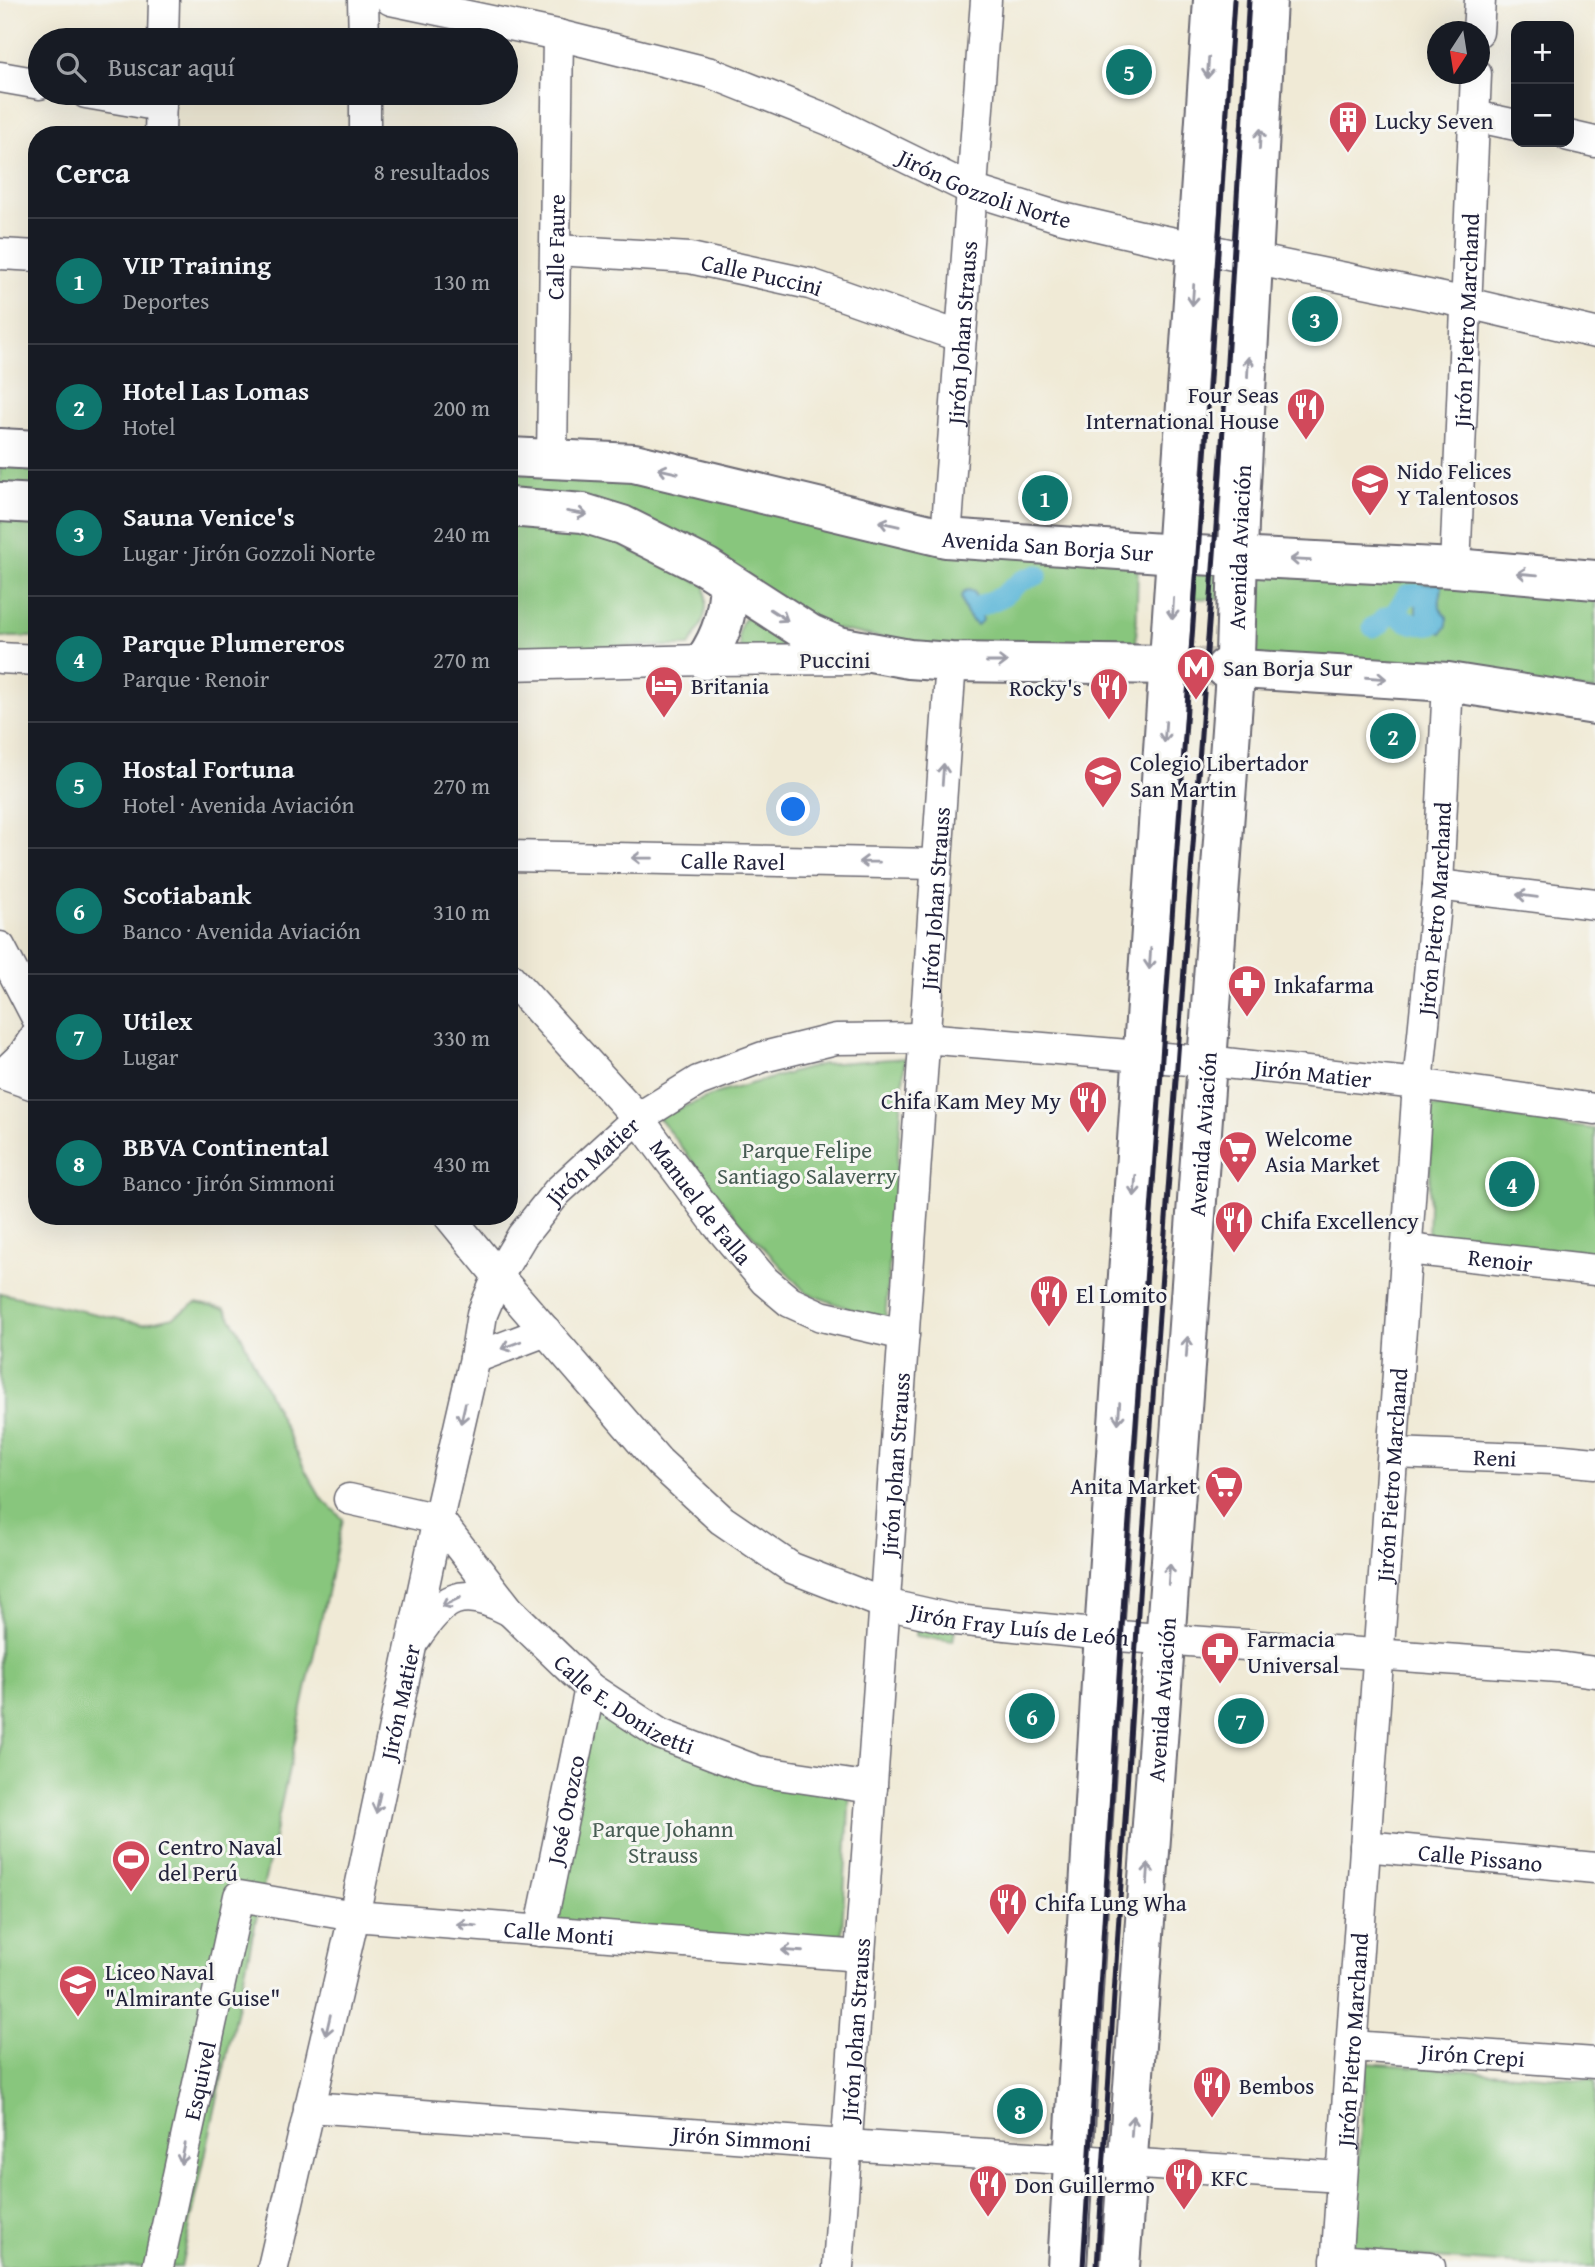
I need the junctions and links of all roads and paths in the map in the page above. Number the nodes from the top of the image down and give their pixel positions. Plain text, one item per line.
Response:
1 (164, 0) edge
2 (363, 0) edge
3 (391, 0) edge
4 (986, 0) edge
5 (1213, 0) edge
6 (1267, 0) edge
7 (1480, 0) edge
8 (1479, 21) edge
9 (163, 28) edge
10 (364, 28) edge
11 (558, 36) junction
12 (0, 77) edge
13 (28, 82) edge
14 (1476, 84) edge
15 (136, 105) edge
16 (365, 105) edge
17 (161, 111) edge
18 (1474, 116) junction
19 (1511, 124) edge
20 (365, 126) edge
21 (1574, 137) edge
22 (1595, 142) edge
23 (972, 190) junction
24 (1196, 247) junction
25 (556, 250) junction
26 (0, 254) edge
27 (28, 256) edge
28 (1254, 259) junction
29 (1468, 303) junction
30 (1595, 333) edge
31 (961, 337) junction
32 (0, 448) edge
33 (28, 450) edge
34 (518, 457) edge
35 (552, 457) junction
36 (0, 502) edge
37 (28, 504) edge
38 (518, 508) edge
39 (946, 538) junction
40 (1176, 554) junction
41 (1239, 557) junction
42 (1455, 568) junction
43 (1595, 580) edge
44 (729, 583) junction
45 (0, 659) edge
46 (909, 659) junction
47 (28, 660) edge
48 (705, 660) junction
49 (951, 662) junction
50 (1172, 664) junction
51 (518, 665) edge
52 (1230, 668) junction
53 (1448, 682) junction
54 (1595, 705) edge
55 (518, 863) edge
56 (937, 864) junction
57 (1438, 885) junction
58 (1595, 904) edge
59 (0, 947) edge
60 (518, 987) edge
61 (28, 1001) edge
62 (924, 1038) junction
63 (28, 1048) edge
64 (1143, 1056) junction
65 (1208, 1062) junction
66 (2, 1073) edge
67 (28, 1083) edge
68 (1418, 1084) junction
69 (1595, 1109) edge
70 (638, 1118) junction
71 (456, 1225) edge
72 (1407, 1249) junction
73 (1595, 1269) edge
74 (498, 1276) junction
75 (546, 1331) junction
76 (904, 1335) junction
77 (475, 1358) junction
78 (1393, 1452) junction
79 (1595, 1463) edge
80 (349, 1499) dead end
81 (438, 1520) junction
82 (885, 1604) junction
83 (509, 1610) junction
84 (1104, 1635) junction
85 (1164, 1639) junction
86 (410, 1647) junction
87 (1378, 1655) junction
88 (1595, 1672) edge
89 (590, 1688) junction
90 (872, 1788) junction
91 (1364, 1846) junction
92 (1595, 1868) edge
93 (249, 1897) joint
94 (354, 1916) junction
95 (540, 1931) junction
96 (860, 1956) junction
97 (1352, 2046) junction
98 (1595, 2063) edge
99 (309, 2107) junction
100 (846, 2145) junction
101 (1074, 2159) junction
102 (1129, 2164) junction
103 (1341, 2177) junction
104 (1336, 2264) edge
105 (158, 2267) edge
106 (273, 2267) edge
107 (838, 2267) edge
108 (1067, 2267) edge
109 (1120, 2267) edge
110 (1430, 2267) edge

1 - 9 street
2 - 10 street
3 - 11 street, Jirón Gozzoli Norte
4 - 23 street, Jirón Johan Strauss
5 -> 24 main road
28 -> 6 main road, Avenida Aviación
7 - 8 street
11 - 23 street, Jirón Gozzoli Norte
11 - 25 street, Calle Faure
12 - 13 street
14 - 18 street, Jirón Pietro Marchand
15 - 17 street
16 - 20 street
18 - 19 street
18 - 29 street, Jirón Pietro Marchand
21 - 22 street
23 - 24 street, Jirón Gozzoli Norte
23 - 31 street, Jirón Johan Strauss
24 - 28 street, Jirón Gozzoli Norte
24 -> 40 main road
25 - 31 street, Calle Puccini
25 - 35 street, Calle Faure
26 - 27 street
28 - 29 street, Jirón Gozzoli Norte
41 -> 28 main road, Avenida Aviación
29 - 30 street, Jirón Gozzoli Norte
29 - 42 street, Jirón Pietro Marchand
31 - 39 street, Jirón Johan Strauss
32 - 33 main road
34 - 35 main road, Avenida San Borja Sur
39 -> 35 main road, Avenida San Borja Sur
36 - 37 main road
38 -> 44 main road
39 - 40 main road, Avenida San Borja Sur
40 - 41 main road, Avenida San Borja Sur
40 -> 50 main road
42 -> 41 main road, Avenida San Borja Sur
41 - 52 main road, Avenida Aviación
43 -> 42 main road, Avenida San Borja Sur
44 -> 46 main road
44 - 48 main road
45 - 47 street
46 - 48 street, Puccini
46 - 49 main road
48 - 51 street, Puccini
49 -> 50 main road
56 -> 49 street, Jirón Johan Strauss
50 -> 64 main road
52 -> 53 main road
52 - 65 main road, Avenida Aviación
53 - 54 main road
53 - 57 street, Jirón Pietro Marchand
56 -> 55 street, Calle Ravel
56 - 62 street, Jirón Johan Strauss
58 -> 57 street
57 - 68 street, Jirón Pietro Marchand
59 - 61 street
60 - 70 street, Manuel de Falla
62 - 64 street, Jirón Matier
62 - 70 street, Jirón Matier
62 - 76 street, Jirón Johan Strauss
63 - 66 street
64 - 65 street, Jirón Matier
64 -> 84 main road
65 - 68 street, Jirón Matier
85 -> 65 main road, Avenida Aviación
66 - 67 street
68 - 69 street, Jirón Matier
68 - 72 street, Jirón Pietro Marchand
70 - 74 street, Jirón Matier
70 - 76 street, Manuel de Falla
71 - 74 street, Jirón Fray Luís de León
72 - 73 street, Renoir
72 - 78 street, Jirón Pietro Marchand
74 - 75 street, Jirón Fray Luís de León
74 - 77 street, Jirón Matier
75 -> 77 street
75 - 82 street, Jirón Fray Luís de León
76 - 82 street, Jirón Johan Strauss
77 -> 81 street, Jirón Matier
78 - 79 street, Reni
78 - 87 street, Jirón Pietro Marchand
80 - 81 street
81 - 83 street, Calle E. Donizetti
81 - 86 street, Jirón Matier
82 - 84 street, Jirón Fray Luís de León
82 - 90 street, Jirón Johan Strauss
83 -> 86 street
83 - 89 street, Calle E. Donizetti
84 - 85 street, Jirón Fray Luís de León
84 - 101 main road
85 - 87 street, Jirón Fray Luís de León
102 -> 85 main road, Avenida Aviación
86 -> 94 street, Jirón Matier
87 - 88 street, Jirón Fray Luís de León
87 - 91 street, Jirón Pietro Marchand
89 - 90 street, Calle E. Donizetti
89 - 95 street, José Orozco
90 - 96 street, Jirón Johan Strauss
91 - 92 street, Calle Pissano
91 - 97 street, Jirón Pietro Marchand
93 - 94 street, Calle Monti
93 -> 105 street, Esquivel
95 -> 94 street, Calle Monti
94 -> 99 street, Jirón Matier
96 -> 95 street, Calle Monti
96 - 100 street, Jirón Johan Strauss
97 - 98 street, Jirón Crepi
97 - 103 street, Jirón Pietro Marchand
99 - 100 street, Jirón Simmoni
99 - 106 street, Jirón Matier
100 - 101 street, Jirón Simmoni
100 - 107 street, Jirón Johan Strauss
101 - 102 street, Jirón Simmoni
101 - 108 main road
102 - 103 street, Jirón Simmoni
102 - 109 main road, Avenida Aviación
103 - 104 street, Jirón Pietro Marchand
104 - 110 street

